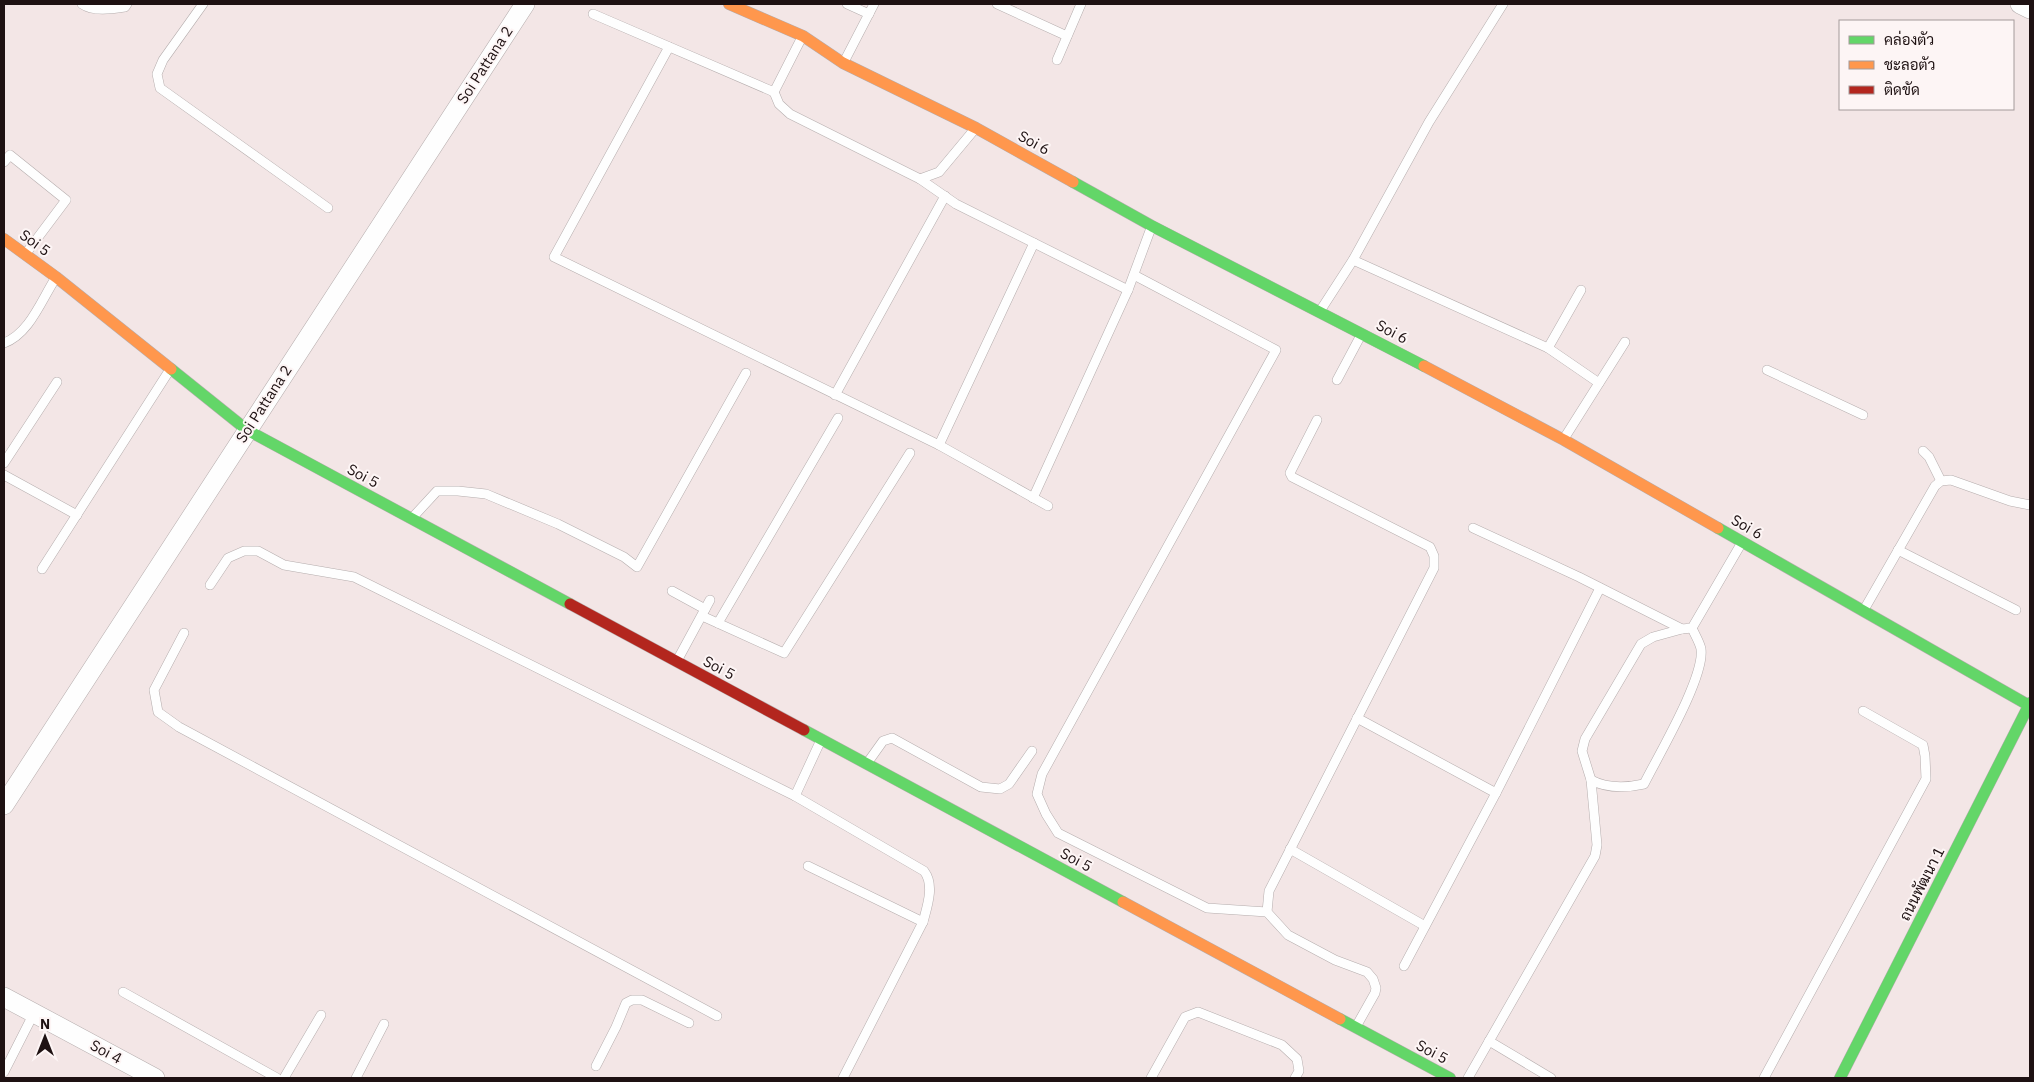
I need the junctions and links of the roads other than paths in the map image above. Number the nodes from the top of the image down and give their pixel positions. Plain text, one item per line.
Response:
1 (82, 4) edge
2 (127, 4) edge
3 (202, 4) edge
4 (525, 4) edge
5 (729, 4) edge
6 (847, 4) edge
7 (874, 4) edge
8 (997, 4) edge
9 (1081, 4) edge
10 (1503, 4) edge
11 (2020, 4) edge
12 (2030, 9) edge
13 (593, 14) dead end
14 (868, 14) junction
15 (803, 36) junction
16 (1067, 36) junction
17 (669, 47) junction
18 (1057, 60) dead end
19 (844, 63) junction
20 (774, 92) junction
21 (976, 128) junction
22 (4, 162) edge
23 (920, 179) junction
24 (945, 196) junction
25 (328, 208) dead end
26 (1152, 226) junction
27 (4, 240) edge
28 (1034, 243) junction
29 (25, 254) junction
30 (1354, 260) junction
31 (1134, 275) junction
32 (56, 277) junction
33 (1128, 290) junction
34 (1581, 290) dead end
35 (1320, 311) junction
36 (1362, 333) junction
37 (1625, 342) dead end
38 (4, 343) edge
39 (1548, 348) junction
40 (171, 369) junction
41 (1767, 370) dead end
42 (746, 373) dead end
43 (1337, 380) dead end
44 (57, 382) dead end
45 (1599, 383) junction
46 (835, 395) junction
47 (1863, 415) dead end
48 (838, 418) dead end
49 (1316, 420) dead end
50 (247, 430) junction
51 (1564, 440) junction
52 (939, 445) junction
53 (1923, 451) dead end
54 (910, 453) dead end
55 (4, 463) edge
56 (4, 475) edge
57 (1941, 481) junction
58 (1033, 498) junction
59 (2030, 505) edge
60 (1048, 506) dead end
61 (77, 515) junction
62 (411, 519) junction
63 (1473, 528) dead end
64 (1742, 541) junction
65 (1898, 550) junction
66 (42, 569) dead end
67 (210, 585) dead end
68 (1600, 588) junction
69 (672, 591) dead end
70 (710, 600) dead end
71 (2016, 610) dead end
72 (1864, 611) junction
73 (704, 612) junction
74 (718, 623) junction
75 (1692, 628) junction
76 (1682, 629) junction
77 (184, 632) dead end
78 (677, 662) junction
79 (2030, 705) edge
80 (1863, 712) dead end
81 (1357, 718) junction
82 (821, 740) junction
83 (1032, 751) dead end
84 (867, 764) junction
85 (1591, 780) junction
86 (1496, 792) junction
87 (795, 796) junction
88 (4, 805) edge
89 (1290, 849) junction
90 (808, 866) dead end
91 (1267, 912) junction
92 (923, 922) junction
93 (1425, 926) junction
94 (1404, 966) dead end
95 (123, 992) dead end
96 (4, 998) edge
97 (34, 1013) junction
98 (321, 1015) dead end
99 (717, 1016) dead end
100 (689, 1023) dead end
101 (384, 1024) dead end
102 (1356, 1028) junction
103 (1489, 1041) junction
104 (596, 1066) dead end
105 (4, 1072) edge
106 (155, 1078) edge
107 (277, 1078) edge
108 (284, 1078) edge
109 (356, 1078) edge
110 (843, 1078) edge
111 (1151, 1078) edge
112 (1295, 1078) edge
113 (1450, 1078) edge
114 (1468, 1078) edge
115 (1551, 1078) edge
116 (1764, 1078) edge
117 (1840, 1078) edge

1 - 2 lane
3 - 25 lane
4 - 50 street, Soi Pattana 2
5 - 15 street, Soi 6
6 - 14 lane
7 - 14 lane
8 - 16 lane
9 - 16 lane
10 - 30 lane
11 - 12 street
13 - 17 lane
14 - 19 lane
15 - 19 street, Soi 6
15 - 20 lane
16 - 18 lane
17 - 20 lane
17 - 46 lane
19 - 21 street, Soi 6
20 - 23 lane
21 - 23 lane
21 - 26 street, Soi 6
22 - 29 lane
23 - 24 lane
24 - 28 lane
24 - 46 lane
26 - 31 lane
26 - 35 street, Soi 6
27 - 29 street, Soi 5
28 - 33 lane
28 - 52 lane
29 - 32 street, Soi 5
30 - 35 lane
30 - 39 lane
31 - 33 lane
31 - 91 lane
32 - 38 lane
32 - 40 street, Soi 5
33 - 58 lane
34 - 39 lane
35 - 36 street, Soi 6
36 - 43 lane
36 - 51 street, Soi 6
37 - 45 lane
39 - 45 lane
40 - 50 street, Soi 5
40 - 61 lane
41 - 47 lane
42 - 62 lane
44 - 55 lane
45 - 51 lane
46 - 52 lane
48 - 74 lane
49 - 81 lane
50 - 62 street, Soi 5
50 - 88 street, Soi Pattana 2
51 - 64 street, Soi 6
52 - 58 lane
53 - 57 lane
54 - 74 lane
56 - 61 lane
57 - 59 lane
57 - 65 lane
58 - 60 lane
61 - 66 lane
62 - 78 street, Soi 5
63 - 68 lane
64 - 72 street, Soi 6
64 - 75 lane
65 - 71 lane
65 - 72 lane
67 - 87 lane
68 - 76 lane
68 - 86 lane
69 - 73 lane
70 - 73 lane
72 - 79 street, Soi 6
73 - 74 lane
73 - 78 lane
75 - 76 lane
75 - 85 lane
76 - 85 lane
77 - 99 lane
78 - 82 street, Soi 5
79 - 117 street, ถนนพัฒนา 1
80 - 116 lane
81 - 86 lane
81 - 89 lane
82 - 84 street, Soi 5
82 - 87 lane
83 - 84 lane
84 - 102 street, Soi 5
85 - 103 lane
86 - 93 lane
87 - 92 lane
89 - 91 lane
89 - 93 lane
90 - 92 lane
91 - 102 lane
92 - 110 lane
93 - 94 lane
95 - 107 lane
96 - 97 street, Soi 4
97 - 105 lane
97 - 106 street, Soi 4
98 - 108 lane
100 - 104 lane
101 - 109 lane
102 - 113 street, Soi 5
103 - 114 lane
103 - 115 lane
111 - 112 lane

